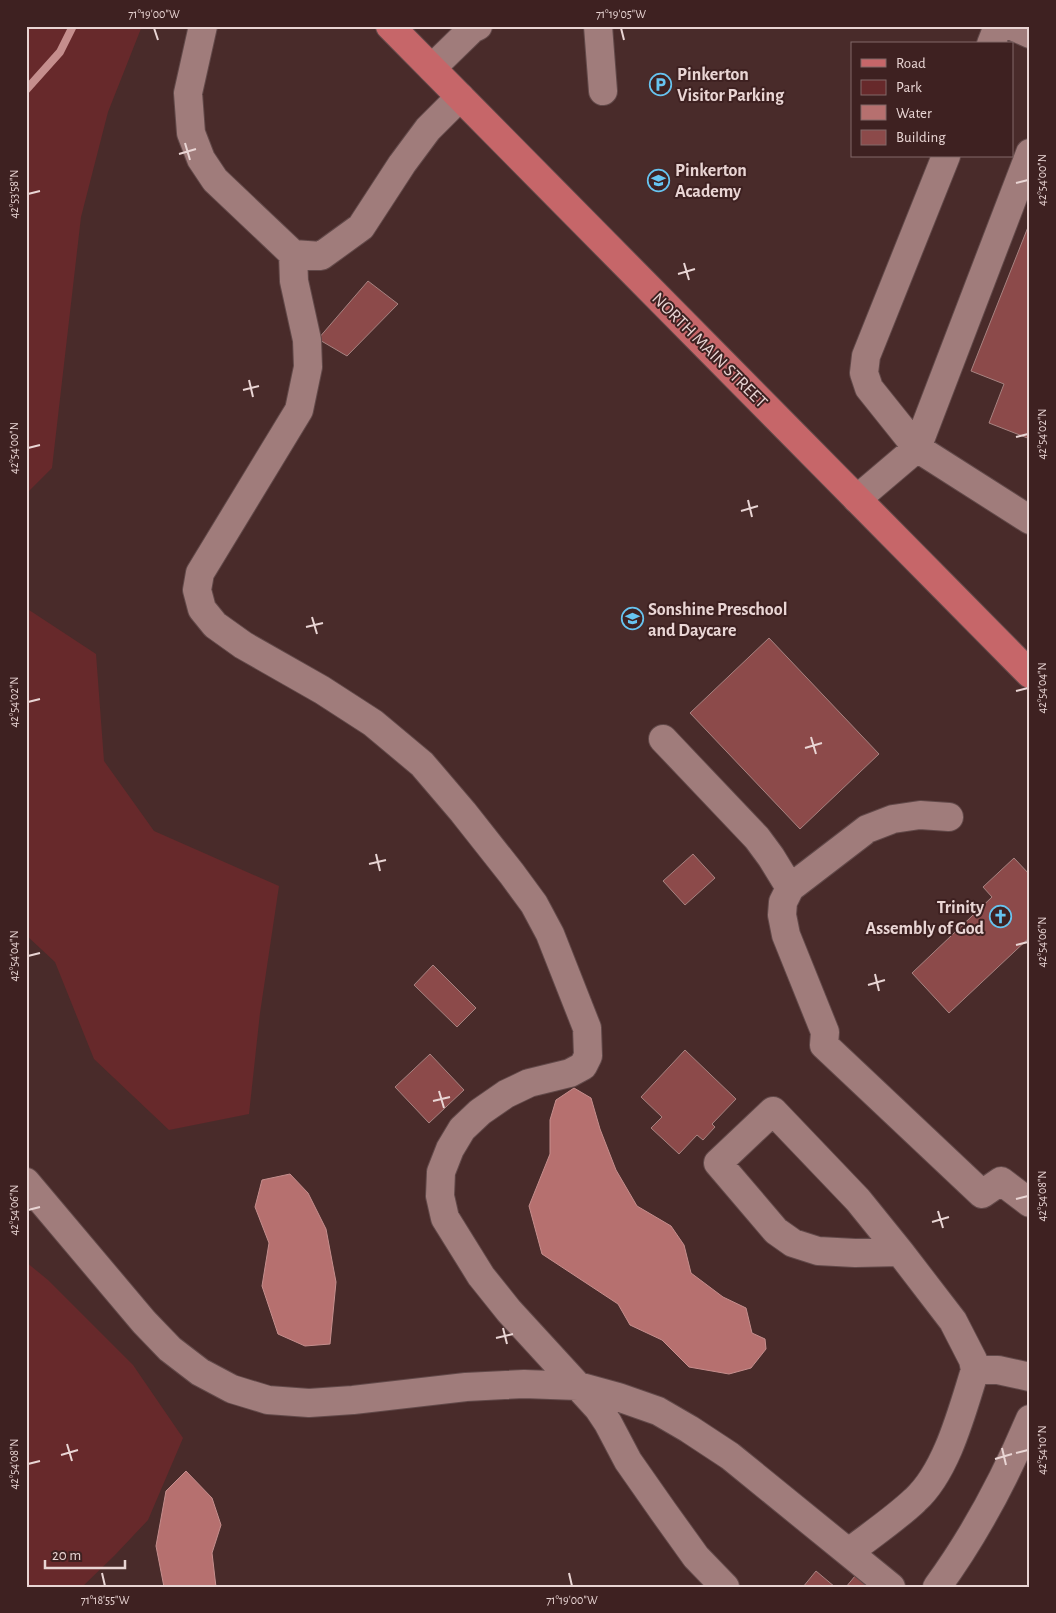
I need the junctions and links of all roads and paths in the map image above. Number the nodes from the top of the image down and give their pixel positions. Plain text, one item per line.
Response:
1 (203, 26) edge
2 (390, 26) edge
3 (478, 26) edge
4 (598, 26) edge
5 (998, 26) edge
6 (1012, 26) edge
7 (1030, 34) edge
8 (992, 42) edge
9 (432, 68) junction
10 (603, 91) dead end
11 (460, 97) junction
12 (1030, 153) edge
13 (945, 158) edge
14 (294, 254) junction
15 (917, 448) junction
16 (857, 499) junction
17 (1030, 520) edge
18 (1030, 674) edge
19 (663, 739) dead end
20 (949, 816) dead end
21 (790, 888) junction
22 (26, 1182) edge
23 (1030, 1203) edge
24 (900, 1252) junction
25 (975, 1370) junction
26 (1030, 1377) edge
27 (578, 1386) junction
28 (1030, 1419) edge
29 (849, 1552) junction
30 (725, 1587) edge
31 (892, 1587) edge
32 (937, 1587) edge

1 - 14 street
2 - 9 main road, NORTH MAIN STREET
3 - 9 street
4 - 10 street
5 - 8 street
6 - 7 street
9 - 11 main road, NORTH MAIN STREET
11 - 14 street
11 - 16 main road, NORTH MAIN STREET
12 - 15 street
13 - 15 street
14 - 27 street
15 - 16 street
15 - 17 street
16 - 18 main road, NORTH MAIN STREET
19 - 21 street
20 - 21 street
21 - 23 street
22 - 27 street
24 - 24 street
24 - 25 street
25 - 26 street
25 - 29 street
27 - 29 street
27 - 30 street
28 - 32 street
29 - 31 street

